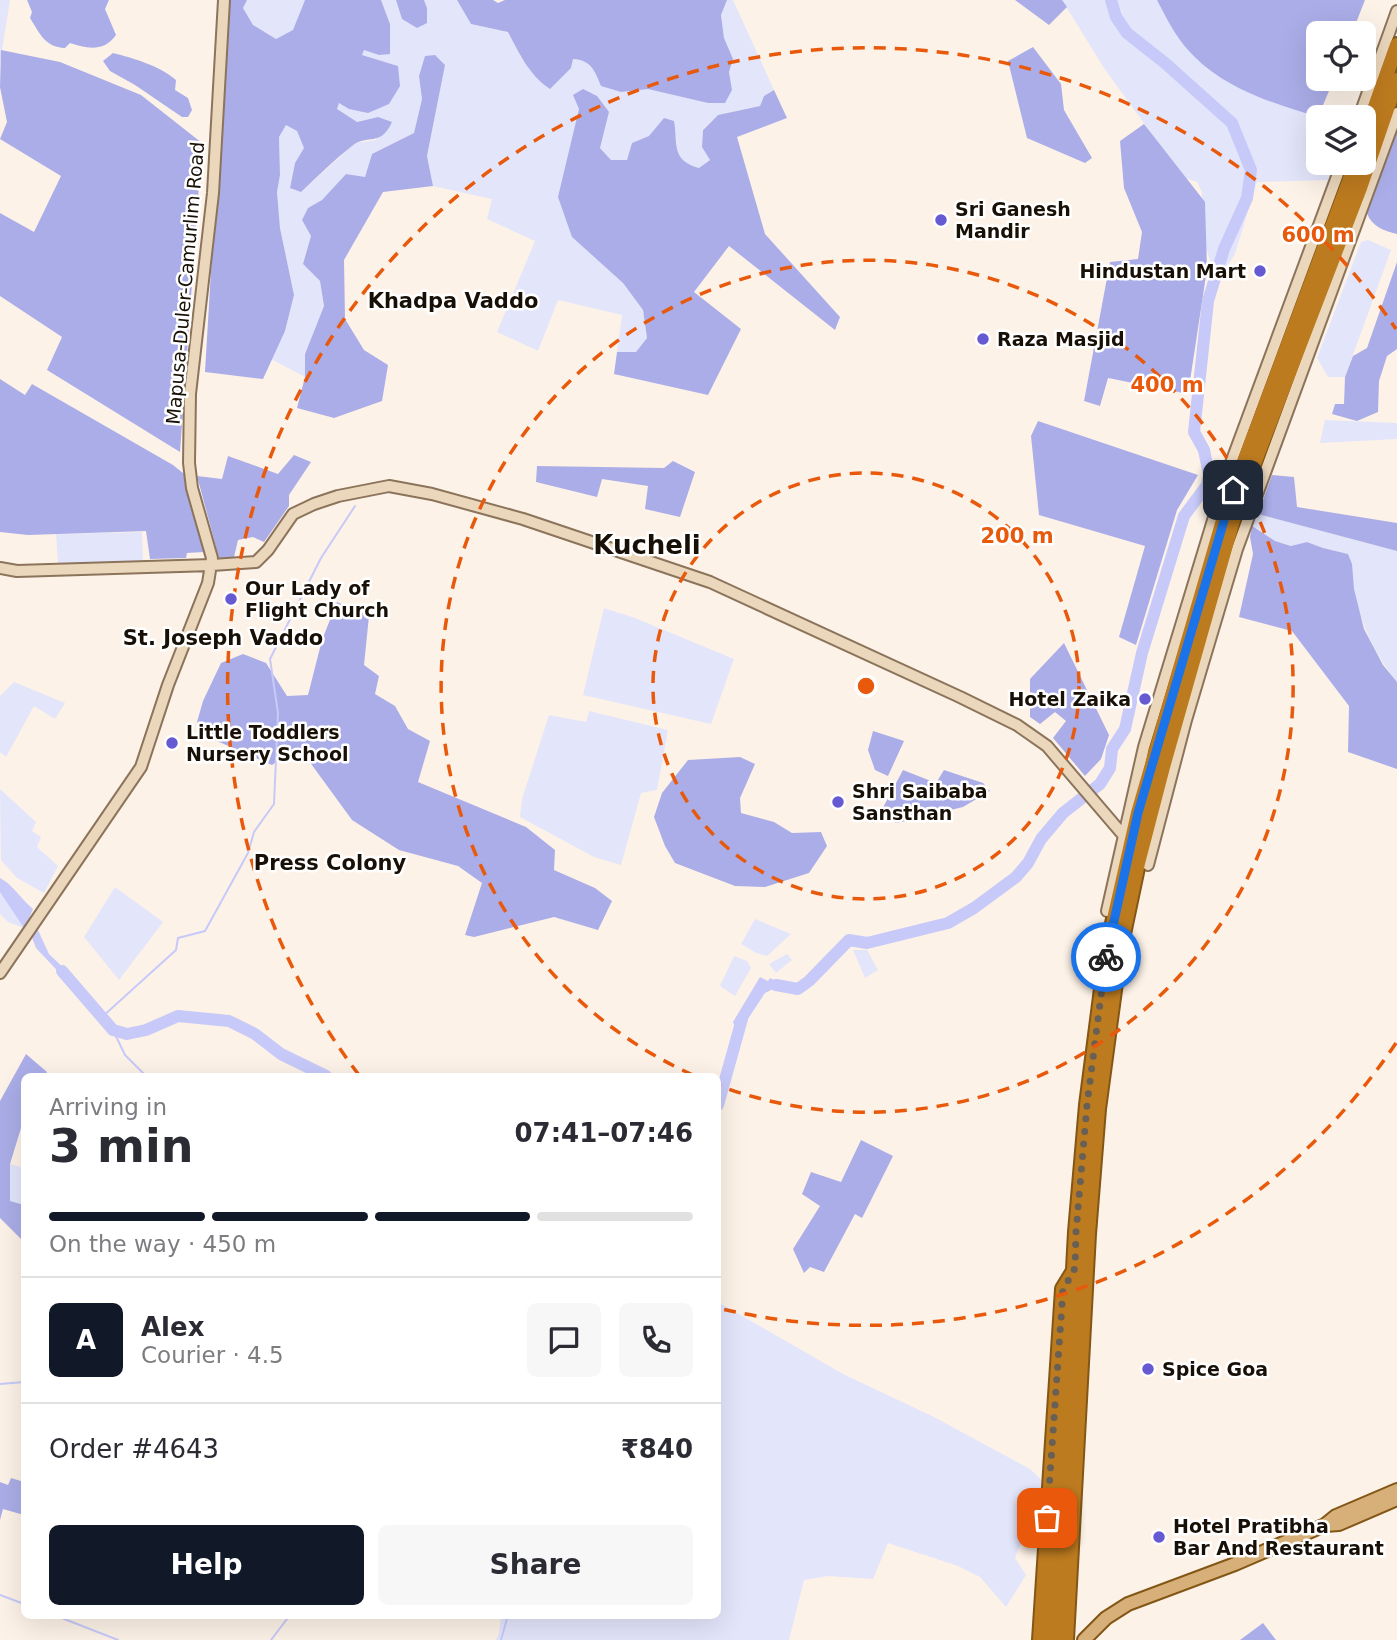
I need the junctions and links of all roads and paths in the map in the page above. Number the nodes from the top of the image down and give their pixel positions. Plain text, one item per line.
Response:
1 (224, 0) edge
2 (1397, 11) edge
3 (1397, 45) edge
4 (1397, 80) edge
5 (1363, 105) edge
6 (1376, 105) edge
7 (1397, 113) edge
8 (1338, 175) edge
9 (1355, 175) edge
10 (1354, 186) junction
11 (1330, 248) junction
12 (212, 565) junction
13 (0, 568) edge
14 (1124, 836) junction
15 (1143, 864) junction
16 (1111, 912) junction
17 (0, 973) edge
18 (1081, 1266) junction
19 (1397, 1490) edge
20 (1397, 1499) edge
21 (1325, 1525) junction
22 (1063, 1635) edge
23 (1040, 1640) edge
24 (1084, 1640) edge

1 - 12 street, Mapusa-Duler-Camurlim Road
2 - 5 street
3 - 6 highway
4 - 10 highway
7 - 15 street
8 - 14 street
9 - 10 highway
10 - 11 highway
11 - 15 highway
11 - 16 highway
12 - 13 street
12 - 14 street
12 - 17 street
14 - 16 street
15 - 18 highway
16 - 18 highway
18 - 22 highway
18 - 23 highway
19 - 21 main road
20 - 21 main road
21 - 24 main road

